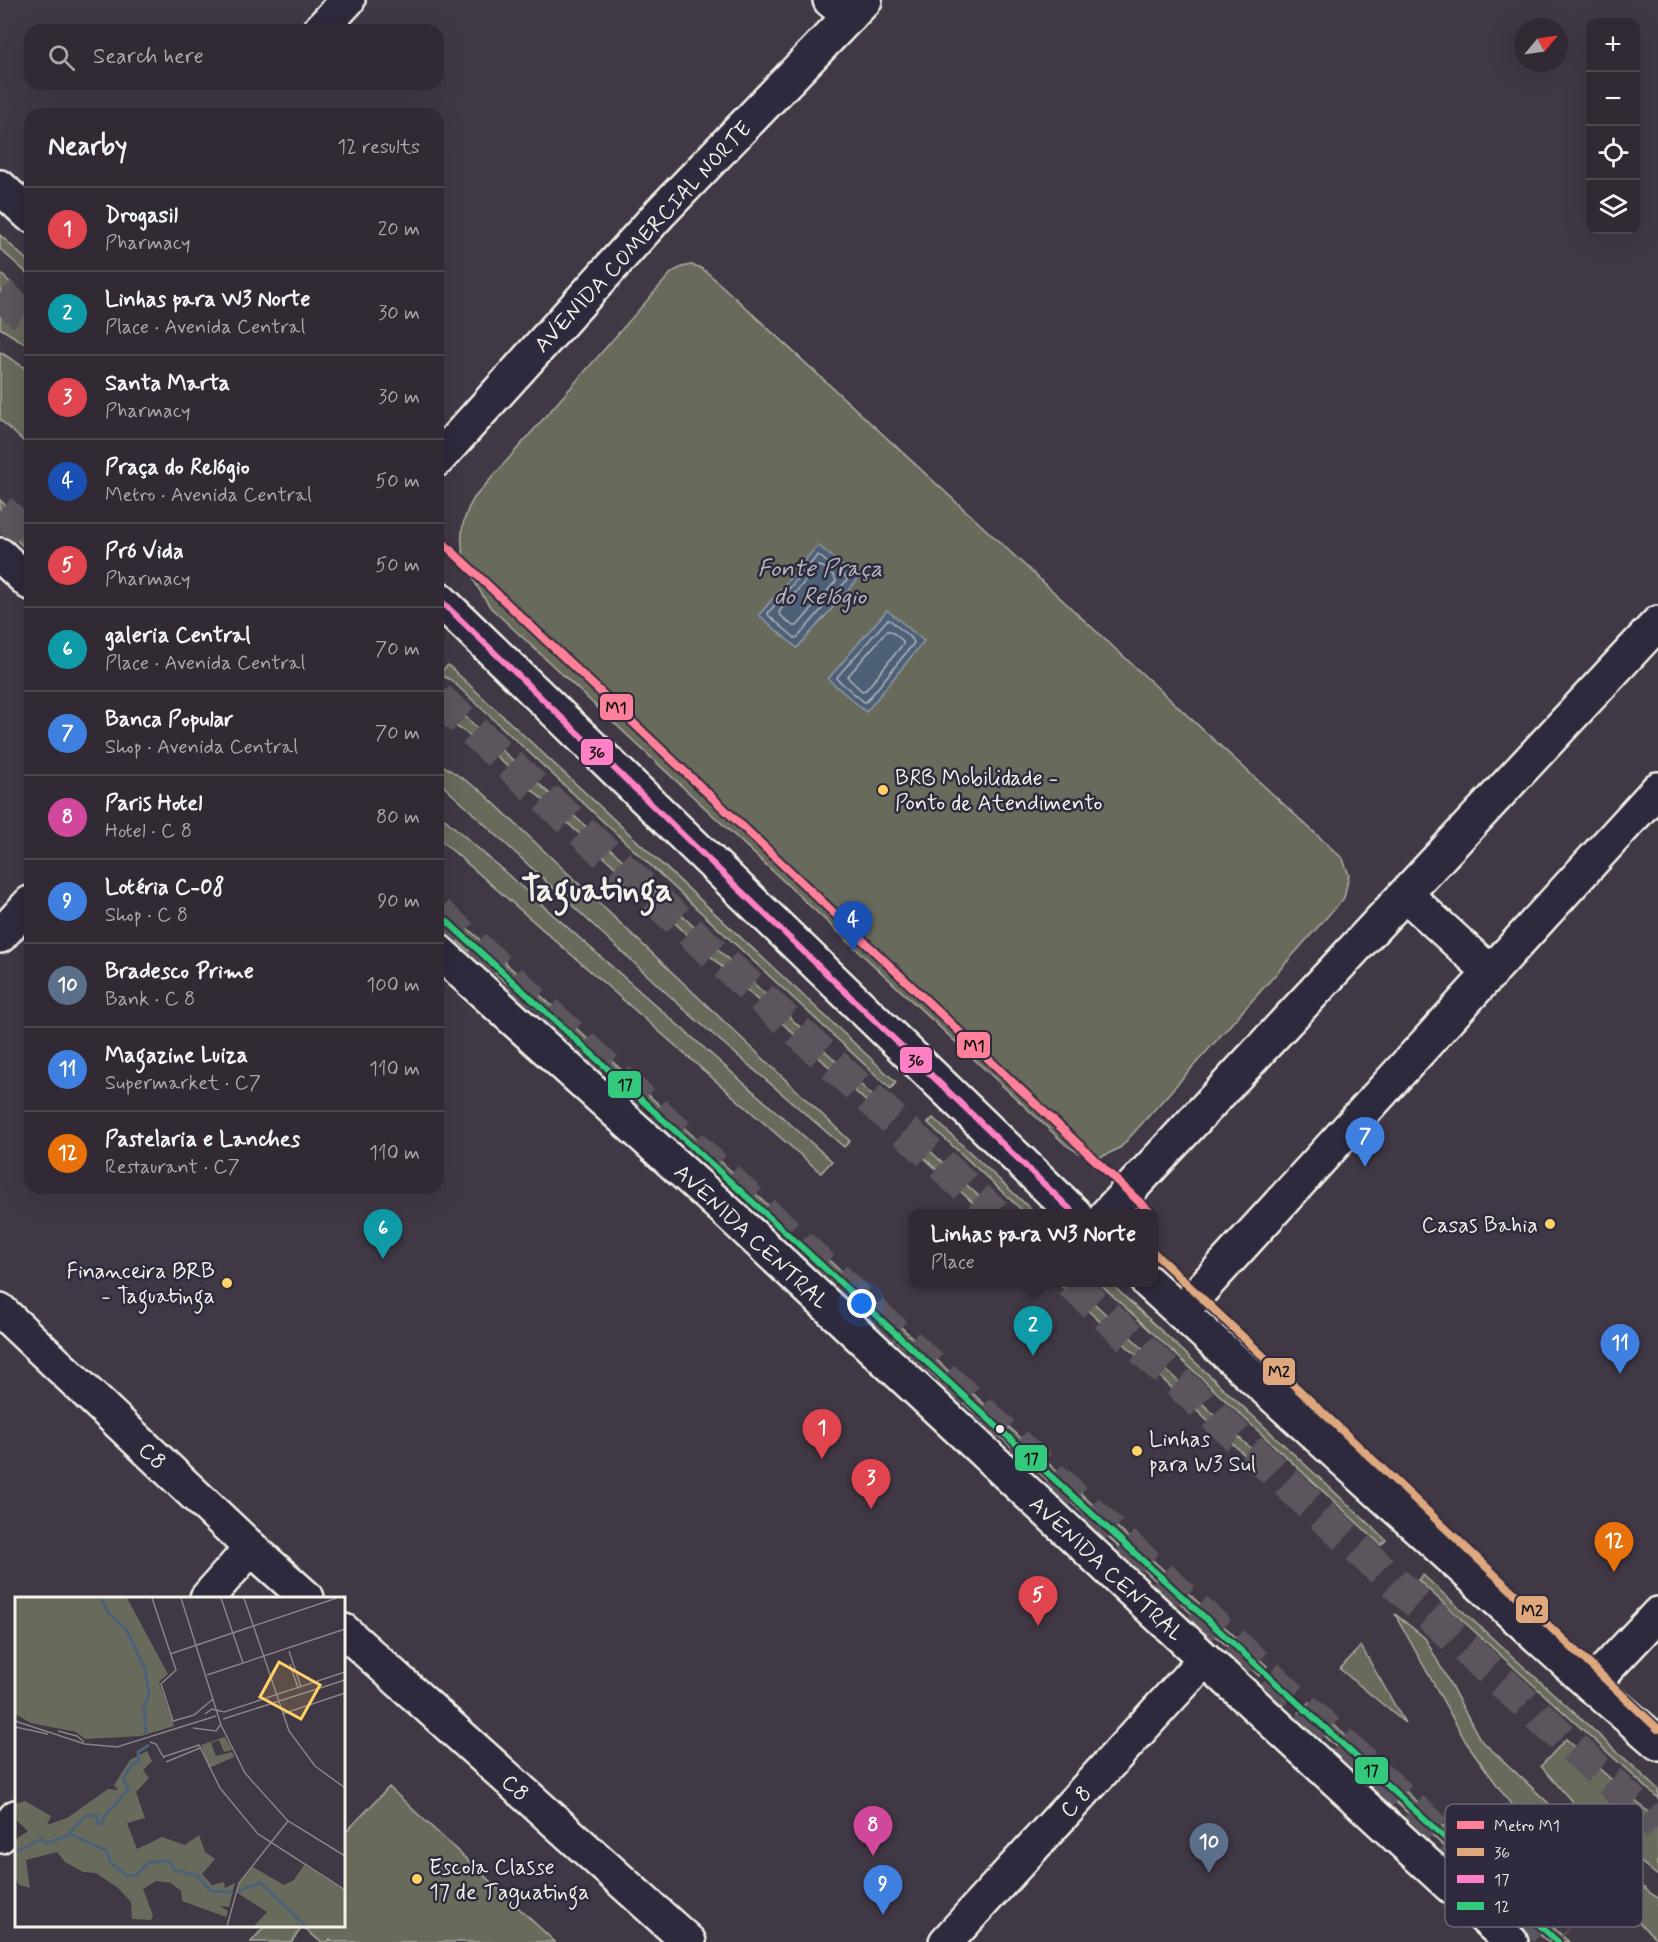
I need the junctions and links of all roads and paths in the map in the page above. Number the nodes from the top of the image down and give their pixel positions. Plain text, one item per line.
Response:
1 (348, 0) edge
2 (848, 5) edge
3 (326, 24) edge
4 (0, 187) edge
5 (24, 209) edge
6 (444, 452) edge
7 (0, 555) edge
8 (24, 577) edge
9 (444, 604) edge
10 (1658, 623) edge
11 (1658, 789) edge
12 (1406, 895) junction
13 (24, 910) edge
14 (0, 936) edge
15 (444, 956) edge
16 (1491, 973) junction
17 (1070, 1209) edge
18 (1112, 1209) edge
19 (1154, 1287) edge
20 (0, 1310) edge
21 (1181, 1312) junction
22 (251, 1548) junction
23 (209, 1597) edge
24 (305, 1597) edge
25 (1658, 1614) edge
26 (345, 1632) edge
27 (1205, 1659) junction
28 (1591, 1685) junction
29 (1658, 1743) edge
30 (15, 1818) edge
31 (0, 1836) edge
32 (1445, 1881) edge
33 (1495, 1927) edge
34 (688, 1942) edge
35 (946, 1942) edge
36 (1511, 1942) edge

1 - 3 main road
2 - 6 main road, AVENIDA COMERCIAL NORTE
4 - 5 main road
7 - 8 main road
9 - 17 main road
10 - 12 main road
11 - 16 main road
12 - 16 main road
12 - 18 main road
13 - 14 main road
15 - 27 main road, AVENIDA CENTRAL
16 - 21 main road
19 - 21 main road
20 - 22 main road, C8
21 - 28 main road
22 - 23 main road
22 - 24 main road, C8
25 - 28 main road
26 - 34 main road, C8
27 - 32 main road, AVENIDA CENTRAL
27 - 35 main road, C 8
28 - 29 main road
30 - 31 main road
33 - 36 main road, AVENIDA CENTRAL

